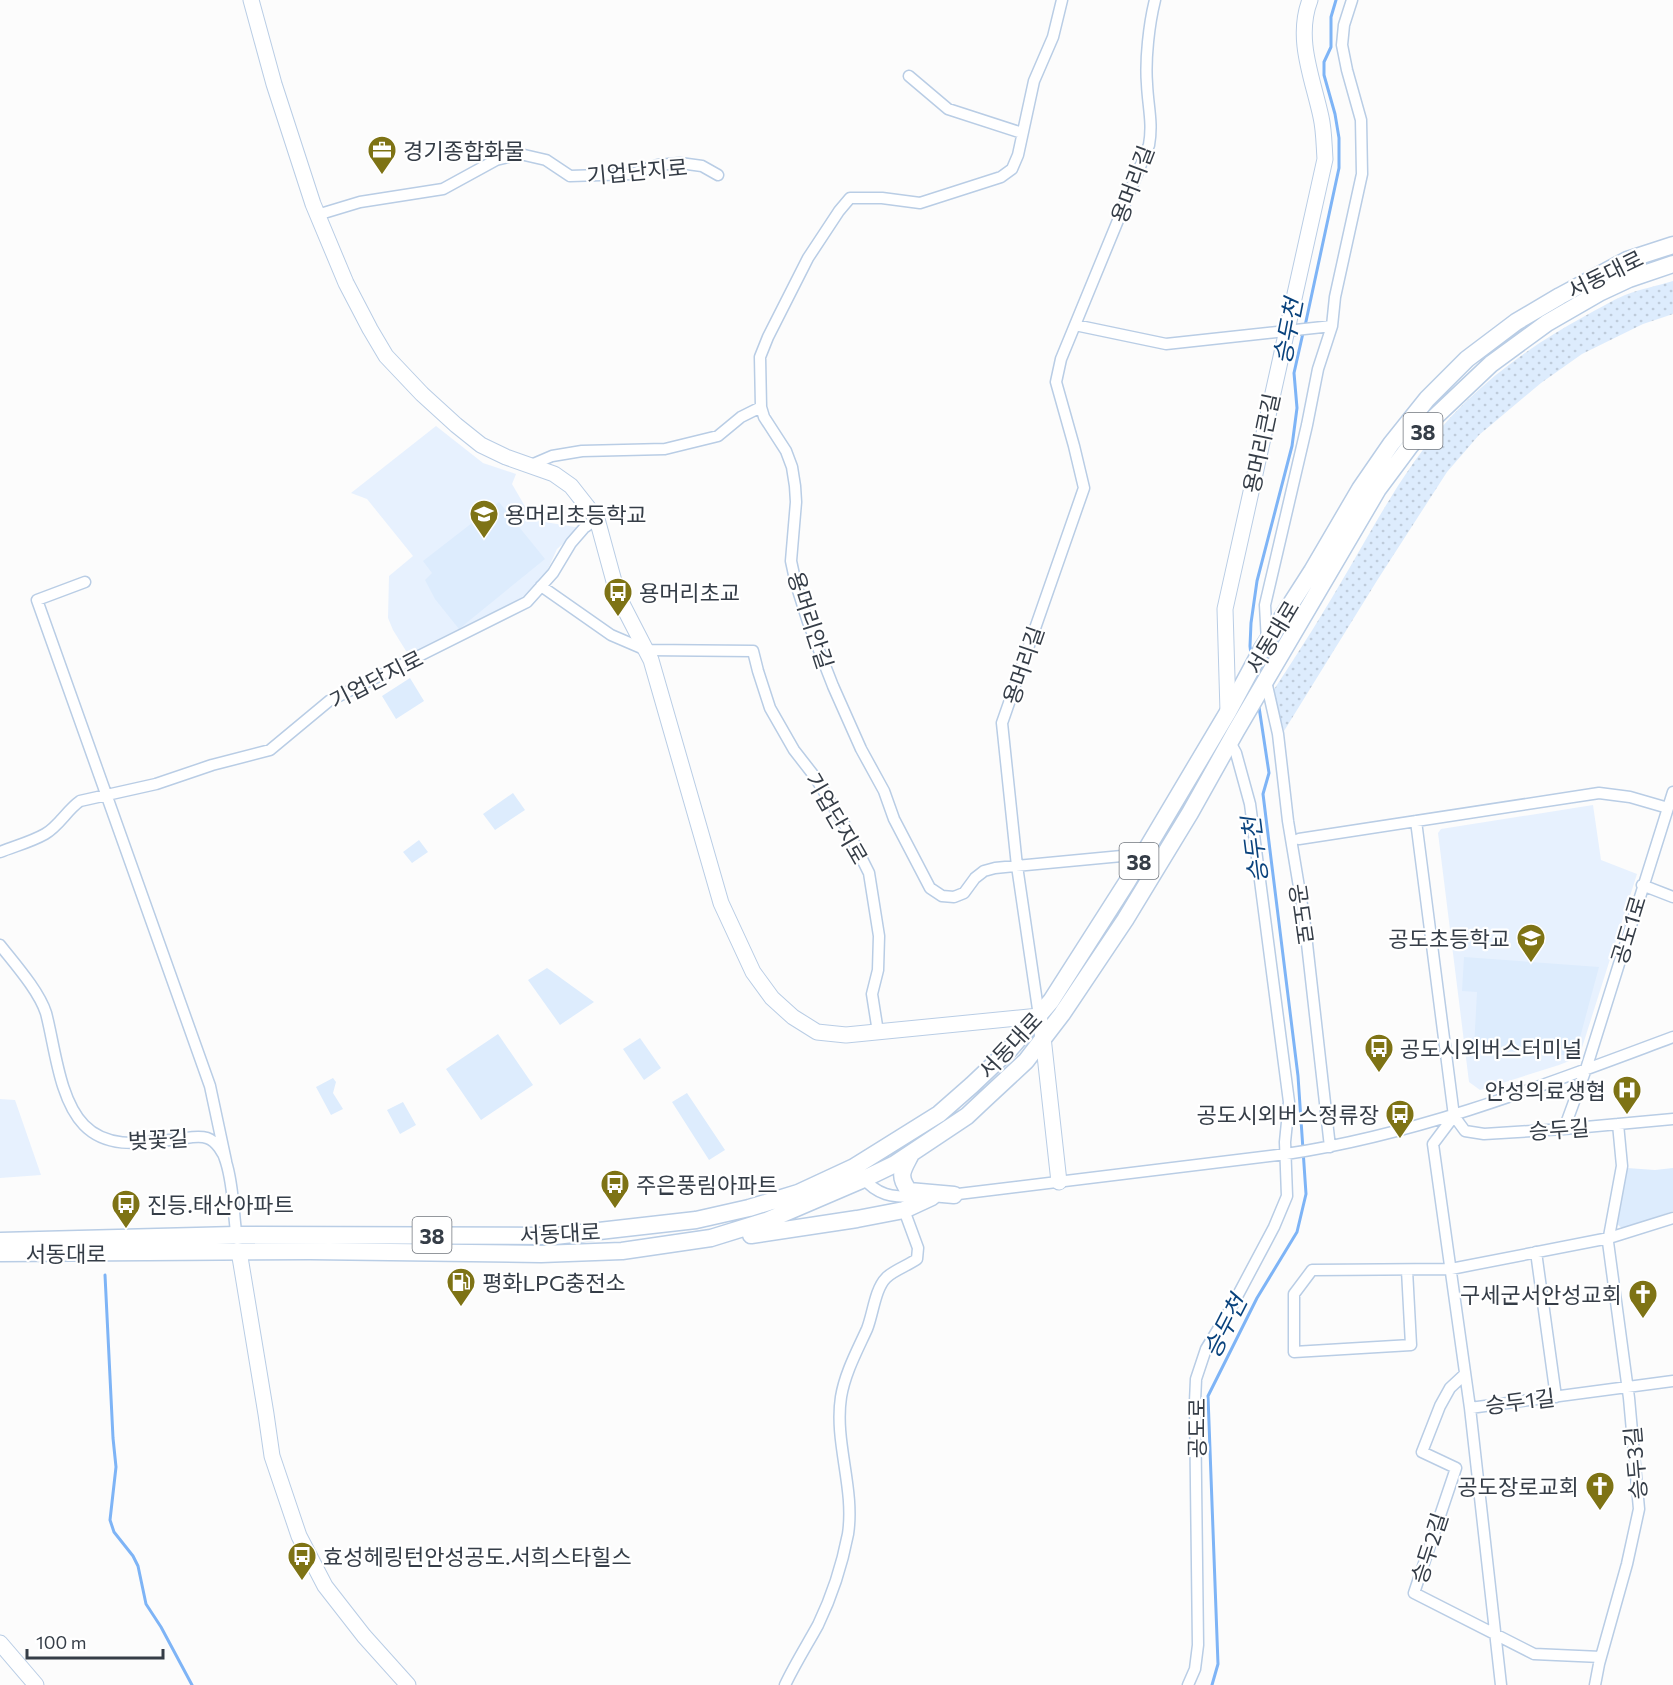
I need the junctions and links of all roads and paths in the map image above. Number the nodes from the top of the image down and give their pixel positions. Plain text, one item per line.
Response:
1 (250, 0) edge
2 (1062, 0) edge
3 (1155, 0) edge
4 (1310, 0) edge
5 (1352, 0) edge
6 (909, 76) dead end
7 (1022, 133) junction
8 (718, 175) dead end
9 (317, 215) junction
10 (1673, 245) edge
11 (1673, 264) edge
12 (1075, 325) junction
13 (1328, 327) junction
14 (1292, 330) junction
15 (761, 406) junction
16 (531, 465) junction
17 (597, 519) junction
18 (85, 582) dead end
19 (541, 586) junction
20 (1265, 646) junction
21 (646, 650) junction
22 (1264, 685) junction
23 (1231, 707) junction
24 (1233, 737) junction
25 (1673, 792) edge
26 (106, 794) junction
27 (1668, 808) junction
28 (1416, 821) junction
29 (1299, 839) dead end
30 (0, 852) edge
31 (1143, 854) junction
32 (1017, 866) junction
33 (1642, 885) junction
34 (1673, 897) edge
35 (0, 945) edge
36 (1039, 1016) junction
37 (878, 1032) junction
38 (1043, 1037) junction
39 (1673, 1037) edge
40 (1586, 1070) junction
41 (1454, 1116) junction
42 (1673, 1119) edge
43 (1618, 1124) junction
44 (1564, 1129) junction
45 (1326, 1148) junction
46 (911, 1153) junction
47 (1290, 1154) junction
48 (226, 1161) junction
49 (859, 1173) junction
50 (1059, 1182) junction
51 (954, 1195) junction
52 (932, 1197) junction
53 (904, 1210) junction
54 (1673, 1218) edge
55 (711, 1238) junction
56 (1609, 1238) junction
57 (0, 1241) edge
58 (238, 1243) junction
59 (1536, 1252) junction
60 (0, 1253) edge
61 (1451, 1269) junction
62 (1407, 1270) junction
63 (1466, 1374) junction
64 (1673, 1381) edge
65 (1628, 1387) junction
66 (1556, 1397) junction
67 (1470, 1408) junction
68 (1496, 1636) junction
69 (0, 1643) edge
70 (1601, 1657) junction
71 (36, 1685) edge
72 (408, 1685) edge
73 (785, 1685) edge
74 (1188, 1685) edge
75 (1501, 1685) edge
76 (1595, 1685) edge

1 - 9 street
2 - 7 street, 용머리안길
3 - 12 street, 용머리길
4 - 14 street, 용머리큰길
5 - 13 street
6 - 7 street
7 - 15 street, 용머리안길
8 - 9 street, 기업단지로
9 - 16 street
10 - 20 main road, 서동대로 / 38
11 - 22 main road, 서동대로 / 38
12 - 14 street
12 - 32 street, 용머리길
13 - 14 street
13 - 20 street
14 - 23 street, 용머리큰길
15 - 16 street
15 - 32 street, 용머리안길
16 - 17 street
17 - 19 street, 기업단지로
17 - 21 street
18 - 26 street
19 - 21 street
19 - 26 street, 기업단지로
20 - 23 main road, 서동대로 / 38
21 - 37 street
21 - 37 street, 기업단지로
22 - 24 main road, 서동대로 / 38
22 - 45 street, 공도로
23 - 31 main road, 서동대로 / 38
24 - 38 main road, 서동대로 / 38
24 - 47 street, 공도로
25 - 27 street, 공도1로
26 - 30 street, 기업단지로
26 - 48 street
27 - 28 street
27 - 33 street, 공도1로
28 - 29 street
28 - 41 street
31 - 32 street, 용머리안길
31 - 36 main road, 서동대로 / 38
32 - 36 street, 용머리길
33 - 34 street
33 - 40 street, 공도1로
35 - 48 street, 벚꽃길
36 - 37 street
36 - 38 street
36 - 49 main road, 서동대로 / 38
38 - 46 main road, 서동대로 / 38
38 - 50 street
39 - 40 street
40 - 41 street
40 - 44 street
41 - 44 street, 승두길
41 - 45 street
41 - 61 street, 승두1길
42 - 43 street, 승두길
43 - 44 street, 승두길
43 - 56 street, 승두3길
45 - 47 street
46 - 49 main road, 서동대로 / 38
46 - 51 main road
47 - 50 street
47 - 74 street, 공도로
48 - 58 street, 벚꽃길
49 - 52 street
49 - 55 main road, 서동대로 / 38
49 - 58 main road, 서동대로 / 38
50 - 51 street
51 - 52 street
52 - 53 main road
53 - 55 main road
53 - 73 street
54 - 56 street
55 - 58 main road, 서동대로 / 38
56 - 59 street
56 - 65 street, 승두3길
57 - 58 main road, 서동대로 / 38
58 - 60 main road, 서동대로 / 38
58 - 72 street
59 - 61 street
59 - 66 street
61 - 62 street
61 - 63 street, 승두1길
62 - 62 street
63 - 67 street, 승두1길
63 - 68 street, 승두2길
64 - 65 street, 승두1길
65 - 66 street, 승두1길
65 - 70 street, 승두3길
66 - 67 street, 승두1길
67 - 68 street
68 - 70 street, 승두2길
68 - 75 street
69 - 71 street
70 - 76 street, 승두3길

